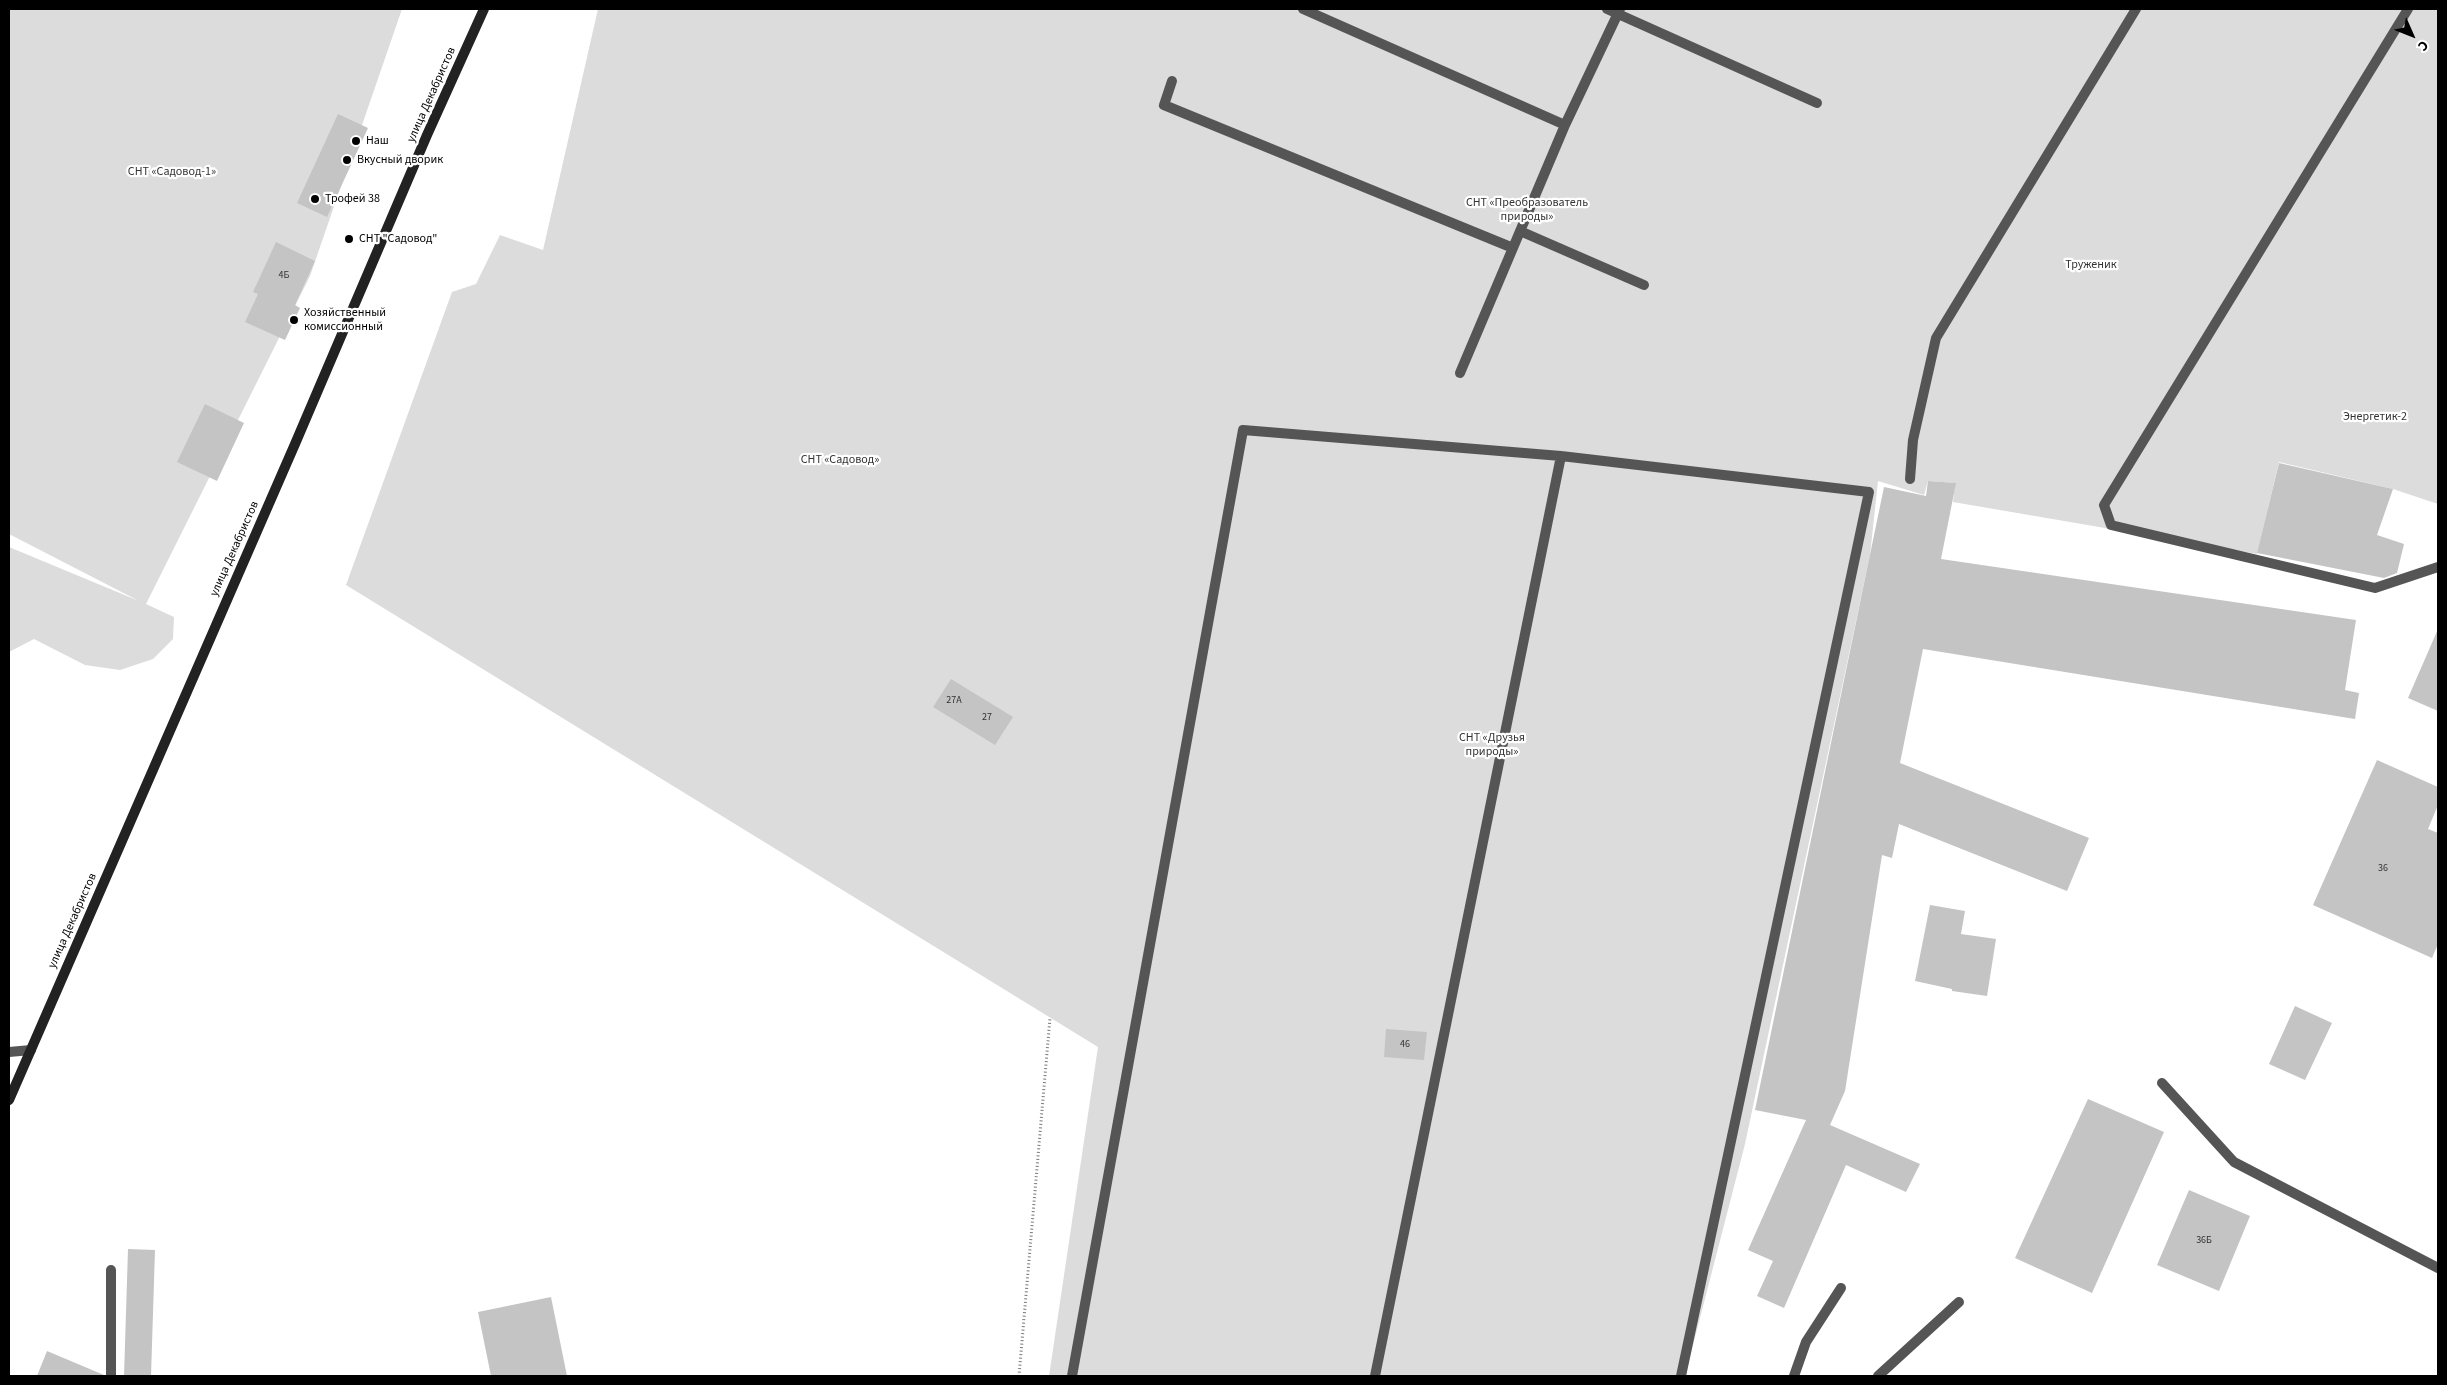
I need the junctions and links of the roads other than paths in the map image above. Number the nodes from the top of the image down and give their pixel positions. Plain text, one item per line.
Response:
1 (484, 9) edge
2 (1304, 9) edge
3 (1607, 9) edge
4 (2136, 9) edge
5 (2408, 9) edge
6 (1619, 11) edge
7 (1172, 81) dead end
8 (1817, 103) dead end
9 (1565, 125) junction
10 (1520, 231) junction
11 (1513, 248) junction
12 (1644, 285) dead end
13 (1460, 373) dead end
14 (1561, 456) junction
15 (1910, 480) dead end
16 (2438, 567) edge
17 (31, 1050) junction
18 (9, 1052) edge
19 (2162, 1083) dead end
20 (9, 1100) edge
21 (2438, 1268) edge
22 (111, 1270) dead end
23 (1841, 1288) dead end
24 (1959, 1302) dead end
25 (111, 1376) edge
26 (1072, 1376) edge
27 (1375, 1376) edge
28 (1681, 1376) edge
29 (1794, 1376) edge
30 (1878, 1376) edge

1 - 17 street, улица Декабристов
2 - 9 street
3 - 6 street
4 - 15 street
5 - 16 street
6 - 8 street
6 - 9 street
7 - 11 street
9 - 10 street
10 - 11 street
10 - 12 street
11 - 13 street
14 - 26 street
14 - 27 street
14 - 28 street
17 - 18 street
17 - 20 street, улица Декабристов
19 - 21 street
22 - 25 street
23 - 29 street
24 - 30 street

